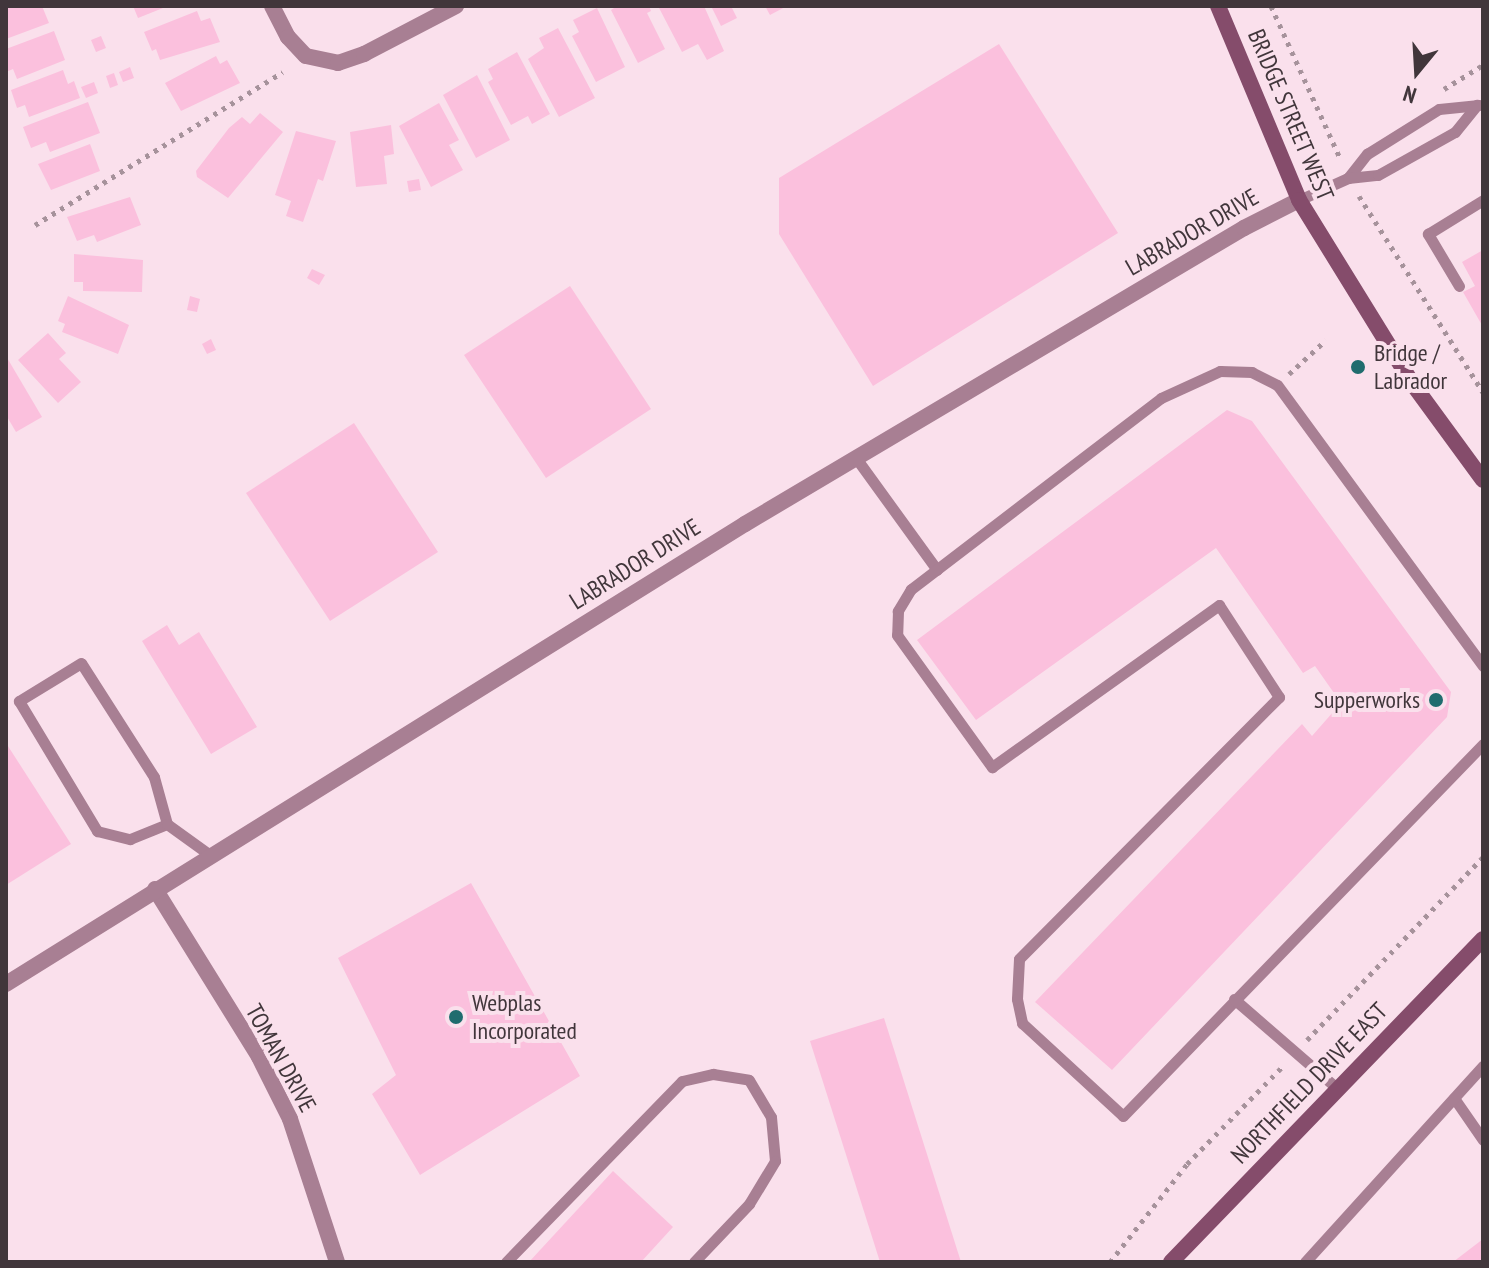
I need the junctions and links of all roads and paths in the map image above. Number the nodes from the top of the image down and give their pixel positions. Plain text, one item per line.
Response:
1 (272, 6) edge
2 (456, 6) edge
3 (1218, 6) edge
4 (1271, 6) edge
5 (283, 72) dead end
6 (1480, 106) edge
7 (1348, 178) junction
8 (1299, 200) junction
9 (1483, 200) edge
10 (35, 225) dead end
11 (1459, 286) dead end
12 (1326, 340) dead end
13 (1277, 385) junction
14 (1483, 392) edge
15 (856, 458) junction
16 (1483, 480) edge
17 (937, 570) junction
18 (1483, 666) edge
19 (1483, 744) edge
20 (167, 824) junction
21 (210, 855) junction
22 (1483, 857) edge
23 (155, 889) junction
24 (1483, 939) edge
25 (6, 984) edge
26 (1234, 999) junction
27 (1316, 1032) dead end
28 (1483, 1066) edge
29 (1276, 1073) dead end
30 (1338, 1089) junction
31 (1454, 1098) junction
32 (1483, 1140) edge
33 (337, 1262) edge
34 (506, 1262) edge
35 (694, 1262) edge
36 (1110, 1262) edge
37 (1171, 1262) edge
38 (1305, 1262) edge

1 - 2 street
3 - 8 main road, BRIDGE STREET WEST
4 - 7 path
5 - 10 path
6 - 7 lane
6 - 7 lane
7 - 8 lane
7 - 14 path
8 - 15 street, LABRADOR DRIVE
8 - 16 main road, BRIDGE STREET WEST
9 - 11 lane
12 - 13 path
13 - 17 lane
13 - 18 lane
15 - 17 lane
15 - 21 street, LABRADOR DRIVE
17 - 26 lane
19 - 26 lane
20 - 20 lane
20 - 21 lane
21 - 23 street, LABRADOR DRIVE
22 - 27 path
23 - 25 street, LABRADOR DRIVE
23 - 33 street, TOMAN DRIVE
24 - 30 main road, NORTHFIELD DRIVE EAST
26 - 30 lane
28 - 31 lane
29 - 36 path
30 - 37 main road, NORTHFIELD DRIVE EAST
31 - 32 lane
31 - 38 lane
34 - 35 lane

